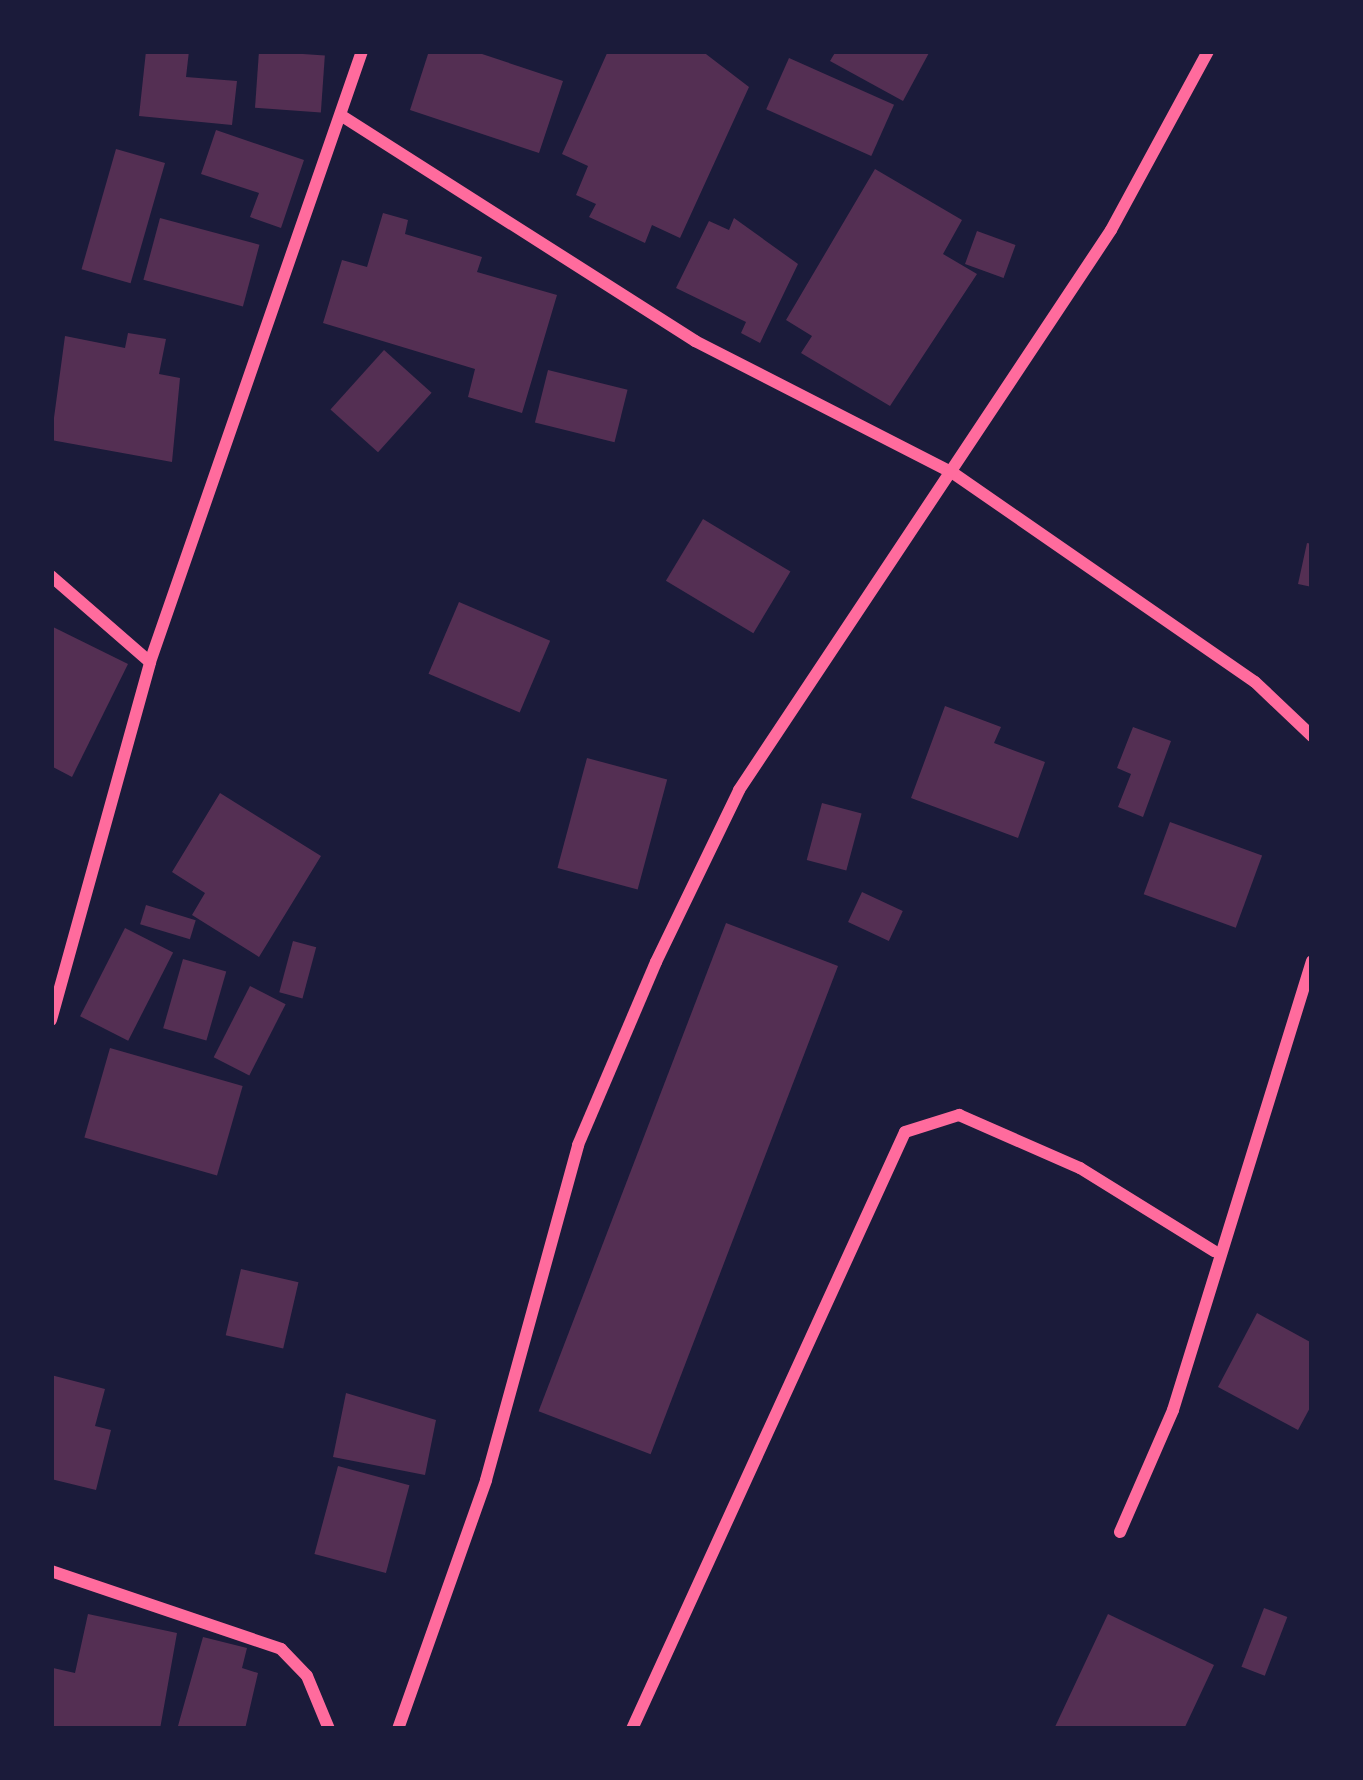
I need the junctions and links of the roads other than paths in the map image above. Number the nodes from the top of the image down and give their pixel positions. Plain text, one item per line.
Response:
1 (362, 51) edge
2 (1208, 51) edge
3 (342, 116) junction
4 (953, 472) junction
5 (51, 576) edge
6 (150, 662) junction
7 (1312, 736) edge
8 (1312, 961) edge
9 (51, 1020) edge
10 (1214, 1251) junction
11 (1120, 1532) dead end
12 (51, 1571) edge
13 (329, 1729) edge
14 (398, 1729) edge
15 (632, 1729) edge

1 - 3 street
2 - 4 street
3 - 4 street
3 - 6 street
4 - 7 street
4 - 14 street
5 - 6 street
6 - 9 street
8 - 10 street
10 - 11 street
10 - 15 street
12 - 13 street

